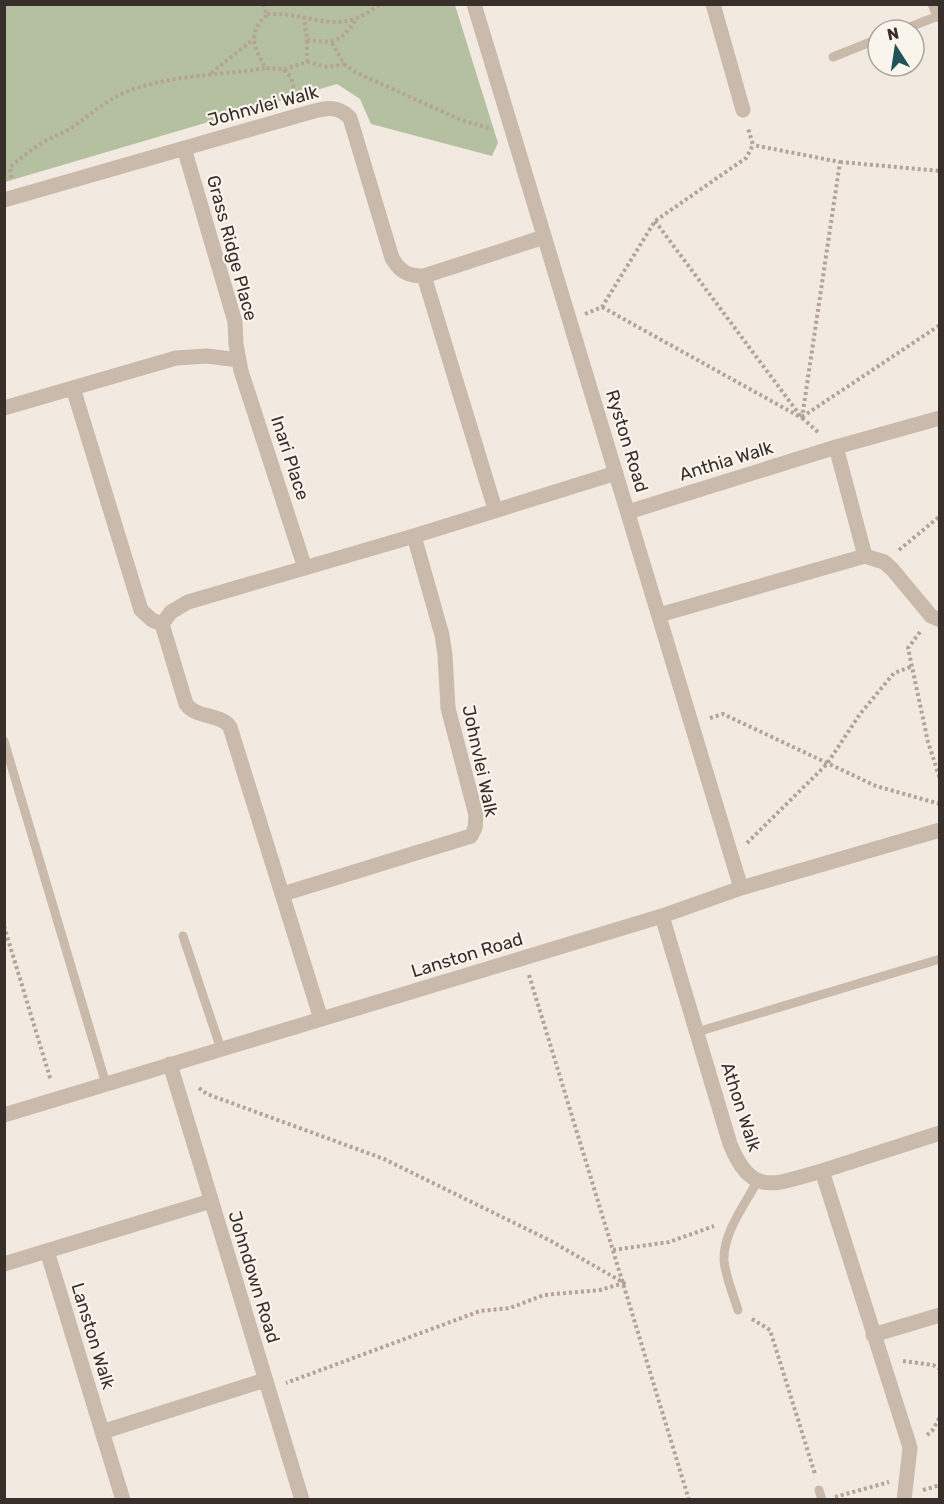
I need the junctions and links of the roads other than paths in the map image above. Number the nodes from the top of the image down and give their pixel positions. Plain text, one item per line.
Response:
1 (474, 4) edge
2 (713, 4) edge
3 (866, 44) edge
4 (833, 57) dead end
5 (744, 110) road end
6 (184, 148) junction
7 (10, 198) edge
8 (544, 237) junction
9 (424, 276) junction
10 (239, 360) junction
11 (73, 388) junction
12 (4, 408) edge
13 (939, 418) edge
14 (836, 447) junction
15 (616, 473) junction
16 (495, 509) junction
17 (628, 512) junction
18 (414, 536) junction
19 (865, 556) junction
20 (305, 568) junction
21 (659, 615) junction
22 (935, 618) edge
23 (162, 624) junction
24 (4, 741) edge
25 (939, 830) edge
26 (741, 888) junction
27 (283, 894) junction
28 (662, 916) junction
29 (183, 936) dead end
30 (939, 959) edge
31 (321, 1019) junction
32 (697, 1032) junction
33 (221, 1049) junction
34 (170, 1064) junction
35 (106, 1084) junction
36 (4, 1115) edge
37 (939, 1133) edge
38 (822, 1171) junction
39 (757, 1182) junction
40 (211, 1201) junction
41 (47, 1251) junction
42 (4, 1264) edge
43 (738, 1310) road end
44 (939, 1315) edge
45 (873, 1335) junction
46 (266, 1385) junction
47 (102, 1432) junction
48 (819, 1490) road end
49 (123, 1500) edge
50 (302, 1500) edge
51 (825, 1500) edge
52 (904, 1500) edge

1 - 8 street, Ryston Road
2 - 5 street
3 - 4 lane
6 - 7 street, Johnvlei Walk
6 - 9 street, Johnvlei Walk
6 - 10 street, Grass Ridge Place
8 - 9 street
8 - 15 street, Ryston Road
9 - 16 street
10 - 11 street
10 - 20 street, Inari Place
11 - 12 street
11 - 23 street
13 - 14 street, Anthia Walk
14 - 17 street, Anthia Walk
14 - 19 street
15 - 16 street
15 - 17 street, Ryston Road
16 - 18 street
17 - 21 street, Ryston Road
18 - 20 street
18 - 27 street, Johnvlei Walk
19 - 21 street
19 - 22 street
20 - 23 street
21 - 26 street, Ryston Road
23 - 27 street
24 - 35 lane
25 - 26 street, Lanston Road
26 - 28 street, Lanston Road
27 - 31 street
28 - 31 street, Lanston Road
28 - 32 street, Athon Walk
29 - 33 lane
30 - 32 lane
31 - 33 street, Lanston Road
32 - 39 street, Athon Walk
33 - 34 street, Lanston Road
34 - 35 street, Lanston Road
34 - 40 street, Johndown Road
35 - 36 street, Lanston Road
37 - 38 street
38 - 39 street
38 - 45 street
39 - 43 lane
40 - 41 street
40 - 46 street, Johndown Road
41 - 42 street
41 - 47 street, Lanston Walk
44 - 45 street
45 - 52 street
46 - 47 street
46 - 50 street, Johndown Road
47 - 49 street, Lanston Walk
48 - 51 lane

